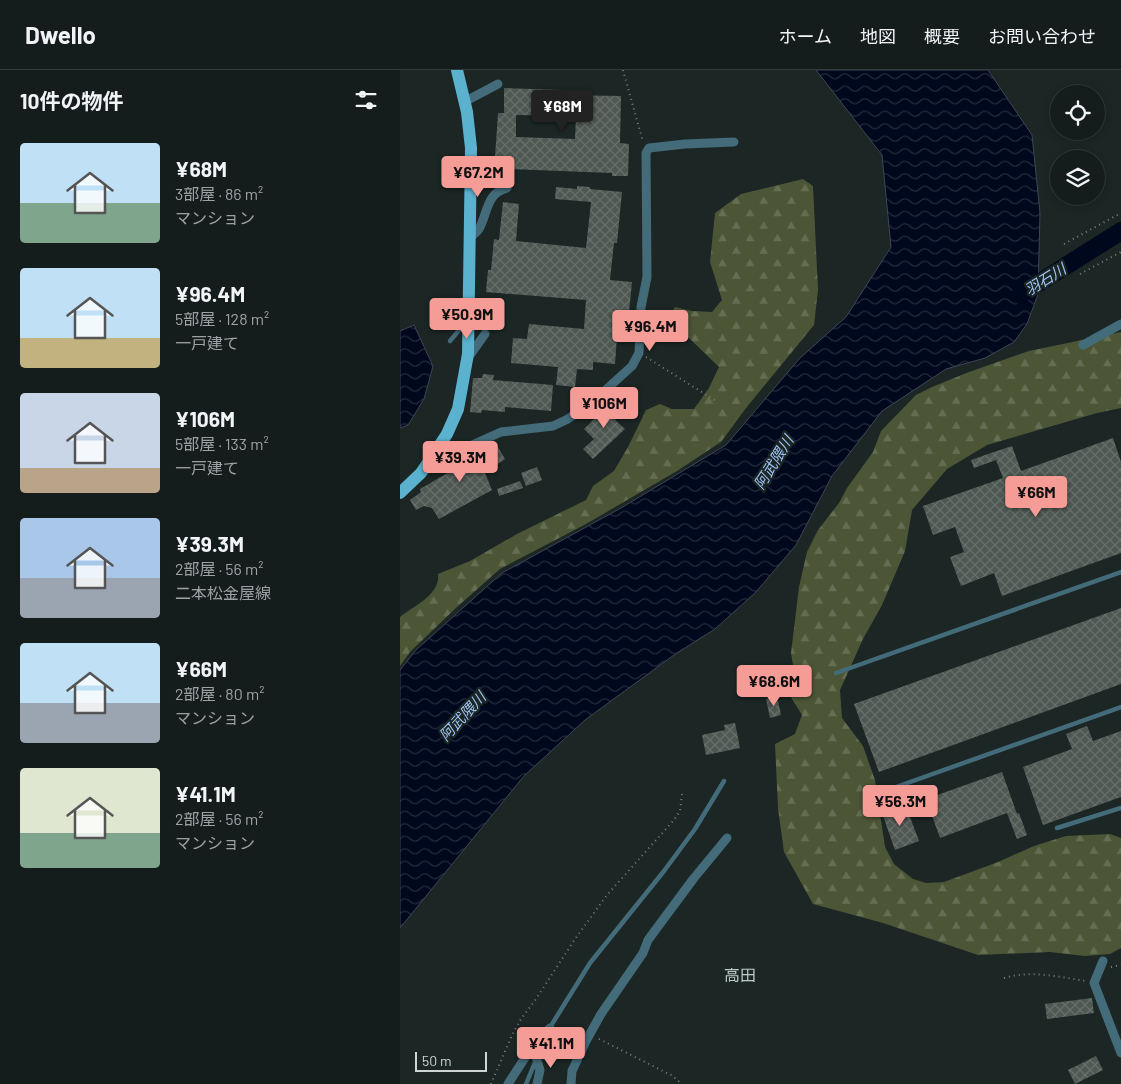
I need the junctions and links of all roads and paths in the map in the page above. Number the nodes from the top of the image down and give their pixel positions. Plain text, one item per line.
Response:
1 (457, 70) edge
2 (623, 70) edge
3 (498, 84) dead end
4 (464, 102) junction
5 (734, 142) dead end
6 (646, 153) junction
7 (507, 188) dead end
8 (1121, 213) edge
9 (470, 238) junction
10 (1064, 244) dead end
11 (1121, 252) edge
12 (1080, 274) dead end
13 (469, 317) junction
14 (1121, 324) edge
15 (485, 334) dead end
16 (450, 341) dead end
17 (1083, 345) dead end
18 (638, 353) junction
19 (467, 359) junction
20 (716, 401) dead end
21 (421, 473) junction
22 (400, 493) edge
23 (1121, 572) edge
24 (836, 673) dead end
25 (1121, 707) edge
26 (724, 781) dead end
27 (882, 792) dead end
28 (682, 794) dead end
29 (1121, 808) edge
30 (1057, 828) dead end
31 (726, 838) dead end
32 (1103, 960) dead end
33 (1004, 978) dead end
34 (1094, 983) junction
35 (550, 1028) junction
36 (589, 1035) junction
37 (1121, 1053) edge
38 (536, 1057) junction
39 (491, 1084) edge
40 (508, 1084) edge
41 (526, 1084) edge
42 (537, 1084) edge
43 (571, 1084) edge
44 (682, 1084) edge

1 - 4 main road
2 - 6 path
3 - 4 street
4 - 9 main road
5 - 6 street
6 - 18 street
7 - 9 street
8 - 10 path
9 - 13 main road
11 - 12 path
13 - 16 lane
13 - 19 main road
14 - 17 street
15 - 19 street
18 - 20 path
18 - 21 street
19 - 21 main road
21 - 22 main road
23 - 24 lane
25 - 27 lane
26 - 35 lane
28 - 39 path
29 - 30 lane
31 - 36 street
32 - 34 street
33 - 34 path
34 - 37 street
35 - 38 lane
35 - 40 street
36 - 43 street
36 - 44 path
38 - 41 lane
38 - 42 street

